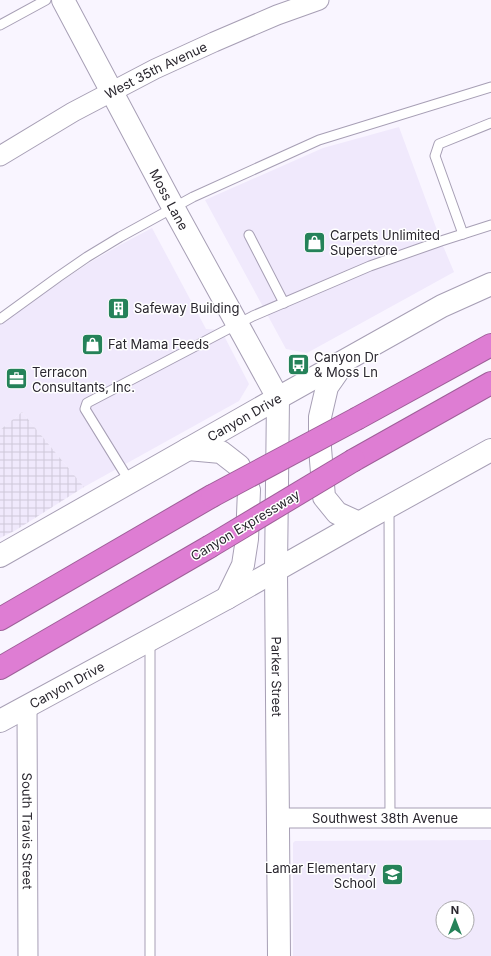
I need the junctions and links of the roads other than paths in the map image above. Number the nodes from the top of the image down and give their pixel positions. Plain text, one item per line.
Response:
1 (46, 0) edge
2 (63, 0) edge
3 (319, 0) edge
4 (0, 25) edge
5 (491, 87) edge
6 (112, 91) junction
7 (491, 123) edge
8 (0, 156) edge
9 (173, 207) junction
10 (491, 225) edge
11 (463, 234) junction
12 (249, 235) dead end
13 (491, 284) edge
14 (284, 303) junction
15 (0, 319) edge
16 (237, 324) junction
17 (491, 345) edge
18 (346, 360) junction
19 (491, 383) edge
20 (278, 398) junction
21 (188, 449) junction
22 (491, 450) edge
23 (130, 482) junction
24 (389, 506) junction
25 (359, 523) junction
26 (0, 556) edge
27 (276, 570) junction
28 (227, 598) junction
29 (0, 619) edge
30 (150, 639) junction
31 (0, 668) edge
32 (27, 706) junction
33 (0, 721) edge
34 (278, 818) junction
35 (390, 818) junction
36 (491, 818) edge
37 (28, 956) edge
38 (150, 956) edge
39 (279, 956) edge

1 - 4 lane
2 - 6 main road, Moss Lane
3 - 6 street, West 35th Avenue
5 - 9 lane
6 - 8 street, West 35th Avenue
6 - 9 main road, Moss Lane
7 - 11 lane
9 - 15 lane
9 - 16 main road, Moss Lane
10 - 11 lane
11 - 14 lane
12 - 14 lane
13 - 18 main road, Canyon Drive
14 - 16 lane
16 - 20 main road, Moss Lane
16 - 23 lane
17 - 29 highway, bridge
18 - 20 main road, Canyon Drive
18 - 25 main road
19 - 31 highway, Canyon Expressway, bridge
20 - 21 main road, Canyon Drive
20 - 27 main road, Parker Street
21 - 23 main road, Canyon Drive
21 - 28 main road
22 - 24 main road, Canyon Drive
23 - 26 main road, Canyon Drive
24 - 25 main road, Canyon Drive
24 - 35 lane
25 - 27 main road, Canyon Drive
27 - 28 main road, Canyon Drive
27 - 34 main road, Parker Street
28 - 30 main road, Canyon Drive
30 - 32 main road, Canyon Drive
30 - 38 lane
32 - 33 main road, Canyon Drive
32 - 37 street, South Travis Street
34 - 35 street, Southwest 38th Avenue
34 - 39 main road, Parker Street
35 - 36 street, Southwest 38th Avenue

